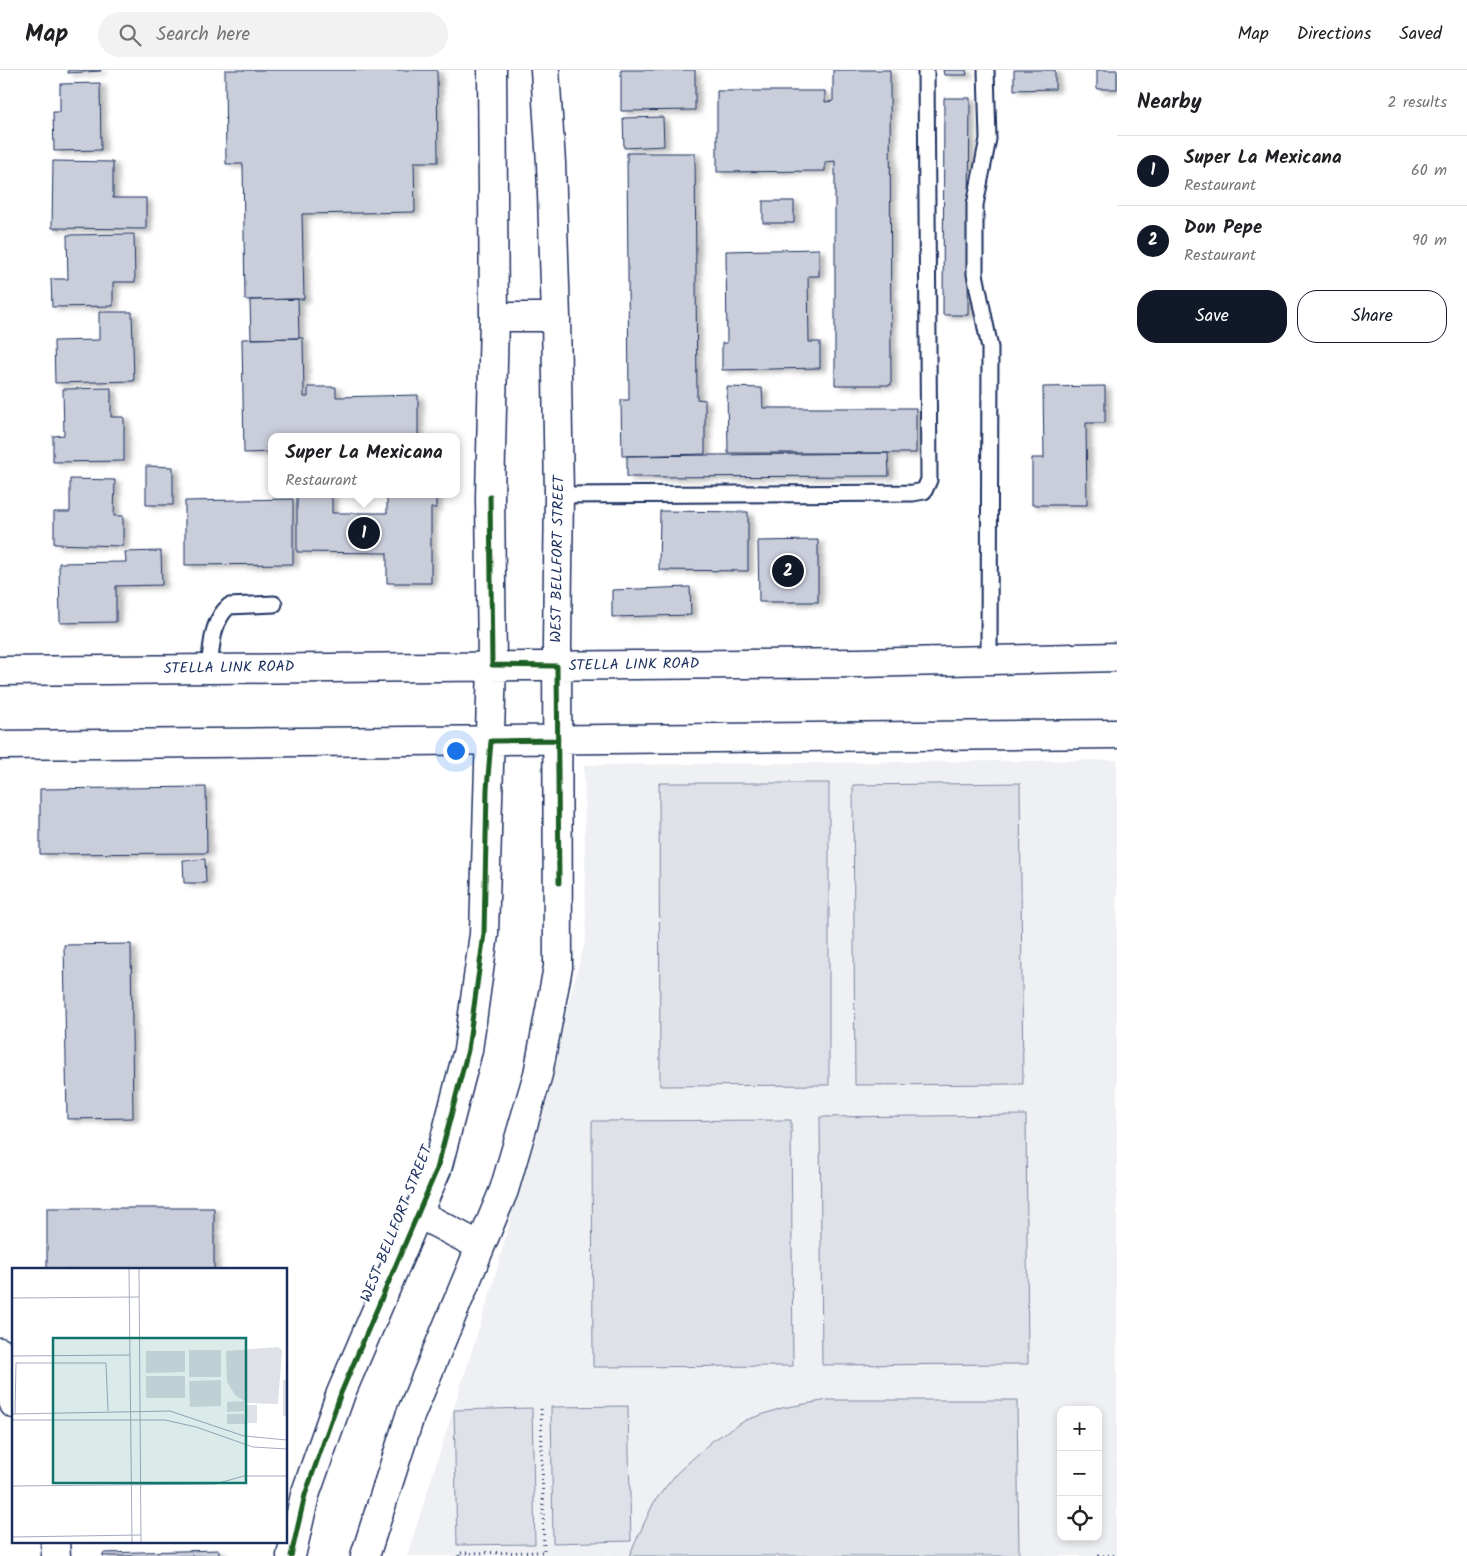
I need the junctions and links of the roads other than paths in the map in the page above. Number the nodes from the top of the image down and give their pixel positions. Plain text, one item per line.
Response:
1 (492, 70) edge
2 (545, 70) edge
3 (926, 70) edge
4 (986, 70) edge
5 (494, 316) junction
6 (556, 316) junction
7 (559, 495) junction
8 (274, 604) dead end
9 (1117, 657) edge
10 (989, 659) junction
11 (492, 665) junction
12 (557, 666) junction
13 (209, 669) junction
14 (0, 671) edge
15 (1117, 734) edge
16 (558, 740) junction
17 (491, 741) junction
18 (0, 745) edge
19 (417, 1213) junction
20 (480, 1246) junction
21 (0, 1352) edge
22 (12, 1398) edge
23 (291, 1556) edge
24 (365, 1556) edge

1 - 5 main road, WEST BELLFORT STREET
2 - 6 main road, WEST BELLFORT STREET
3 - 7 lane
4 - 10 lane
5 - 6 main road
5 - 11 main road, WEST BELLFORT STREET
6 - 7 main road, WEST BELLFORT STREET
7 - 12 main road, WEST BELLFORT STREET
8 - 13 lane
9 - 10 main road, STELLA LINK ROAD
10 - 12 main road, STELLA LINK ROAD
11 - 12 main road, STELLA LINK ROAD
11 - 13 main road, STELLA LINK ROAD
11 - 17 main road, WEST BELLFORT STREET
12 - 16 main road, WEST BELLFORT STREET
13 - 14 main road, STELLA LINK ROAD
15 - 16 main road
16 - 17 main road
16 - 20 main road, WEST BELLFORT STREET
17 - 18 main road
17 - 19 main road, WEST BELLFORT STREET
19 - 20 main road
19 - 23 main road, WEST BELLFORT STREET
20 - 24 main road, WEST BELLFORT STREET
21 - 22 main road

